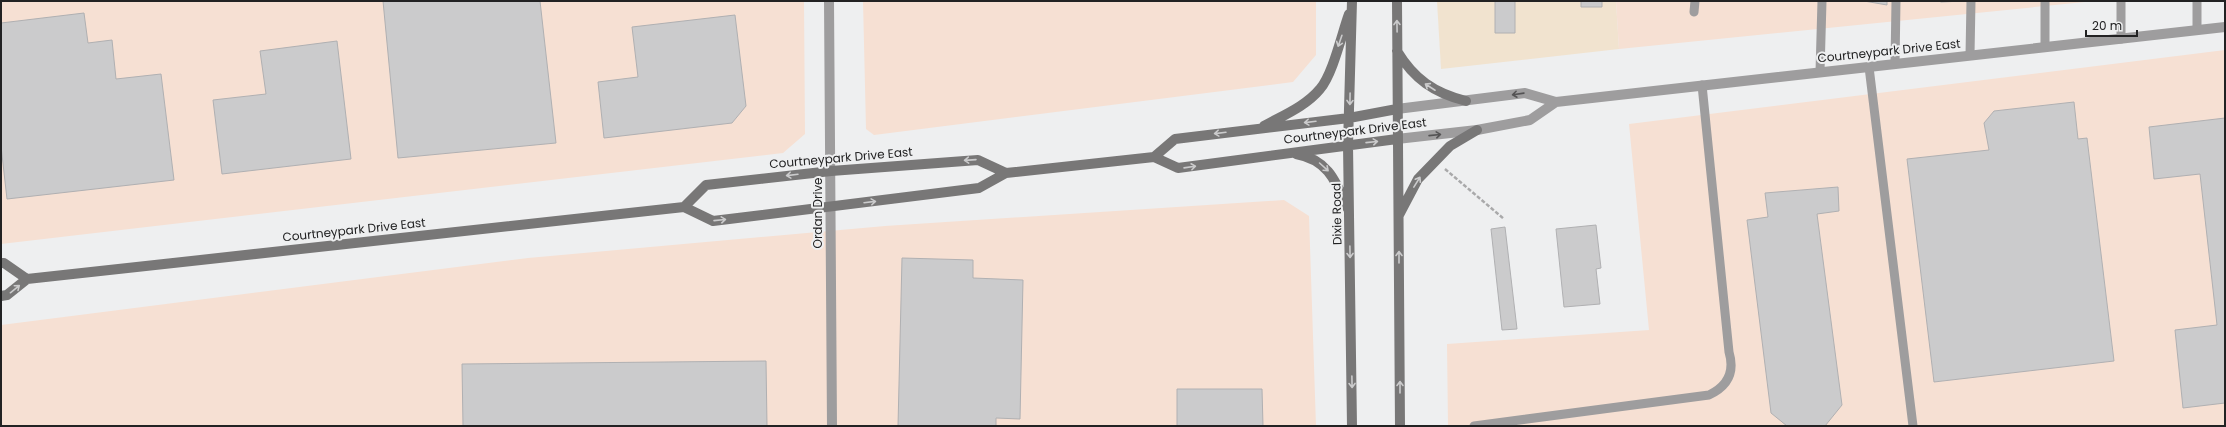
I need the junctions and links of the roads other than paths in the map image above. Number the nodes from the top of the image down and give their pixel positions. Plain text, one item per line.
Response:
1 (829, 1) edge
2 (1396, 1) edge
3 (1695, 1) edge
4 (1822, 1) edge
5 (1896, 1) edge
6 (1971, 1) edge
7 (2045, 1) edge
8 (2121, 1) edge
9 (2197, 1) edge
10 (1352, 2) edge
11 (1694, 12) dead end
12 (2225, 27) edge
13 (2196, 30) junction
14 (2120, 39) junction
15 (2044, 47) junction
16 (1397, 51) junction
17 (1970, 55) junction
18 (1895, 64) junction
19 (1870, 67) junction
20 (1820, 72) junction
21 (1702, 85) junction
22 (1466, 101) junction
23 (1556, 102) junction
24 (1397, 110) junction
25 (1349, 118) junction
26 (1259, 128) junction
27 (1477, 130) junction
28 (1397, 139) junction
29 (1348, 145) junction
30 (1289, 152) junction
31 (1154, 156) junction
32 (831, 171) junction
33 (1006, 173) junction
34 (684, 206) junction
35 (831, 206) junction
36 (1350, 213) junction
37 (1398, 216) junction
38 (1, 263) edge
39 (27, 279) junction
40 (1, 296) edge
41 (832, 426) edge
42 (1352, 426) edge
43 (1400, 426) edge
44 (1474, 426) edge
45 (1913, 426) edge

1 - 32 street, Ordan Drive
16 -> 2 main road
3 - 11 lane
4 - 20 lane
5 - 18 lane
6 - 17 lane
7 - 15 lane
8 - 14 lane
9 - 13 lane
10 -> 25 main road, Dixie Road
10 -> 26 main road
12 - 13 street, Courtneypark Drive East
13 - 14 street, Courtneypark Drive East
14 - 15 street, Courtneypark Drive East
15 - 17 street, Courtneypark Drive East
22 -> 16 main road
16 - 24 main road
17 - 18 street, Courtneypark Drive East
18 - 19 street, Courtneypark Drive East
19 - 20 street, Courtneypark Drive East
19 - 45 lane
20 - 21 street, Courtneypark Drive East
21 - 23 street, Courtneypark Drive East
21 - 44 lane
23 -> 22 street, Courtneypark Drive East
22 - 24 street, Courtneypark Drive East
23 - 27 street, Courtneypark Drive East
24 - 25 main road, Courtneypark Drive East
24 - 28 main road
25 -> 26 main road, Courtneypark Drive East
25 - 29 main road, Dixie Road
26 -> 31 main road, Courtneypark Drive East
28 -> 27 street, Courtneypark Drive East
37 -> 27 main road
29 -> 28 main road, Courtneypark Drive East
28 - 37 main road
29 - 30 main road, Courtneypark Drive East
29 - 36 main road, Dixie Road
31 -> 30 main road, Courtneypark Drive East
30 -> 36 main road
31 - 33 main road
33 -> 32 main road, Courtneypark Drive East
32 -> 34 main road, Courtneypark Drive East
32 - 35 street, Ordan Drive
35 -> 33 main road
34 -> 35 main road
34 - 39 main road, Courtneypark Drive East
35 - 41 street, Ordan Drive
36 -> 42 main road, Dixie Road
43 -> 37 main road
38 - 39 main road
40 -> 39 main road

